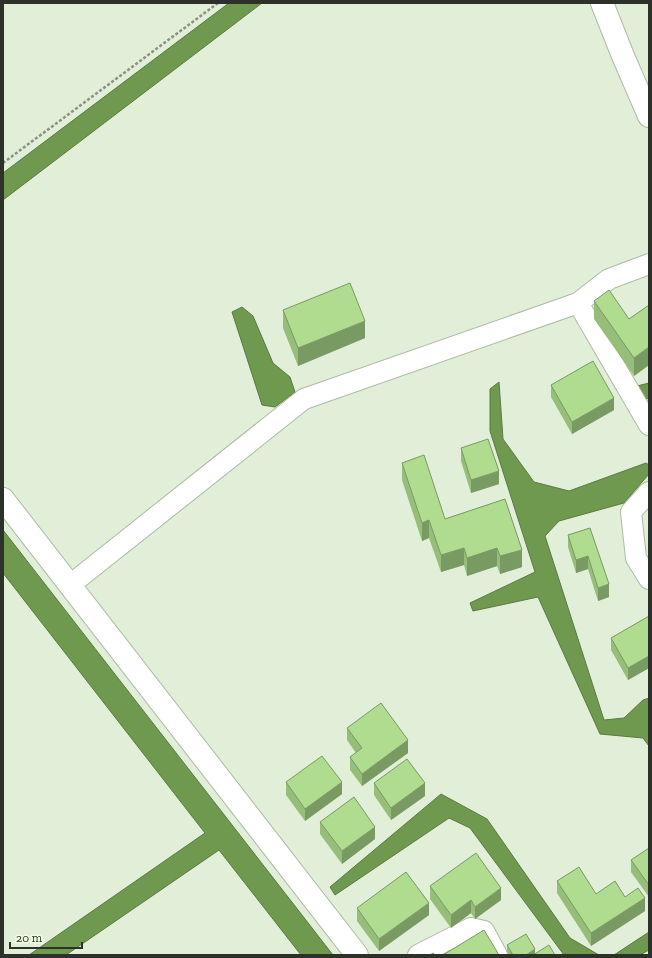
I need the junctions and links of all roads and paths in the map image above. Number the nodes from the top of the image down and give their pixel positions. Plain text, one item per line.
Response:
1 (218, 3) edge
2 (602, 3) edge
3 (649, 116) edge
4 (3, 163) edge
5 (649, 264) edge
6 (578, 303) junction
7 (649, 426) edge
8 (649, 492) edge
9 (3, 498) edge
10 (649, 579) edge
11 (70, 585) junction
12 (357, 955) edge
13 (418, 955) edge
14 (497, 955) edge

1 - 4 path
2 - 3 street
5 - 6 street
6 - 7 street
6 - 11 street
8 - 10 street
9 - 11 street
11 - 12 street
13 - 14 street

